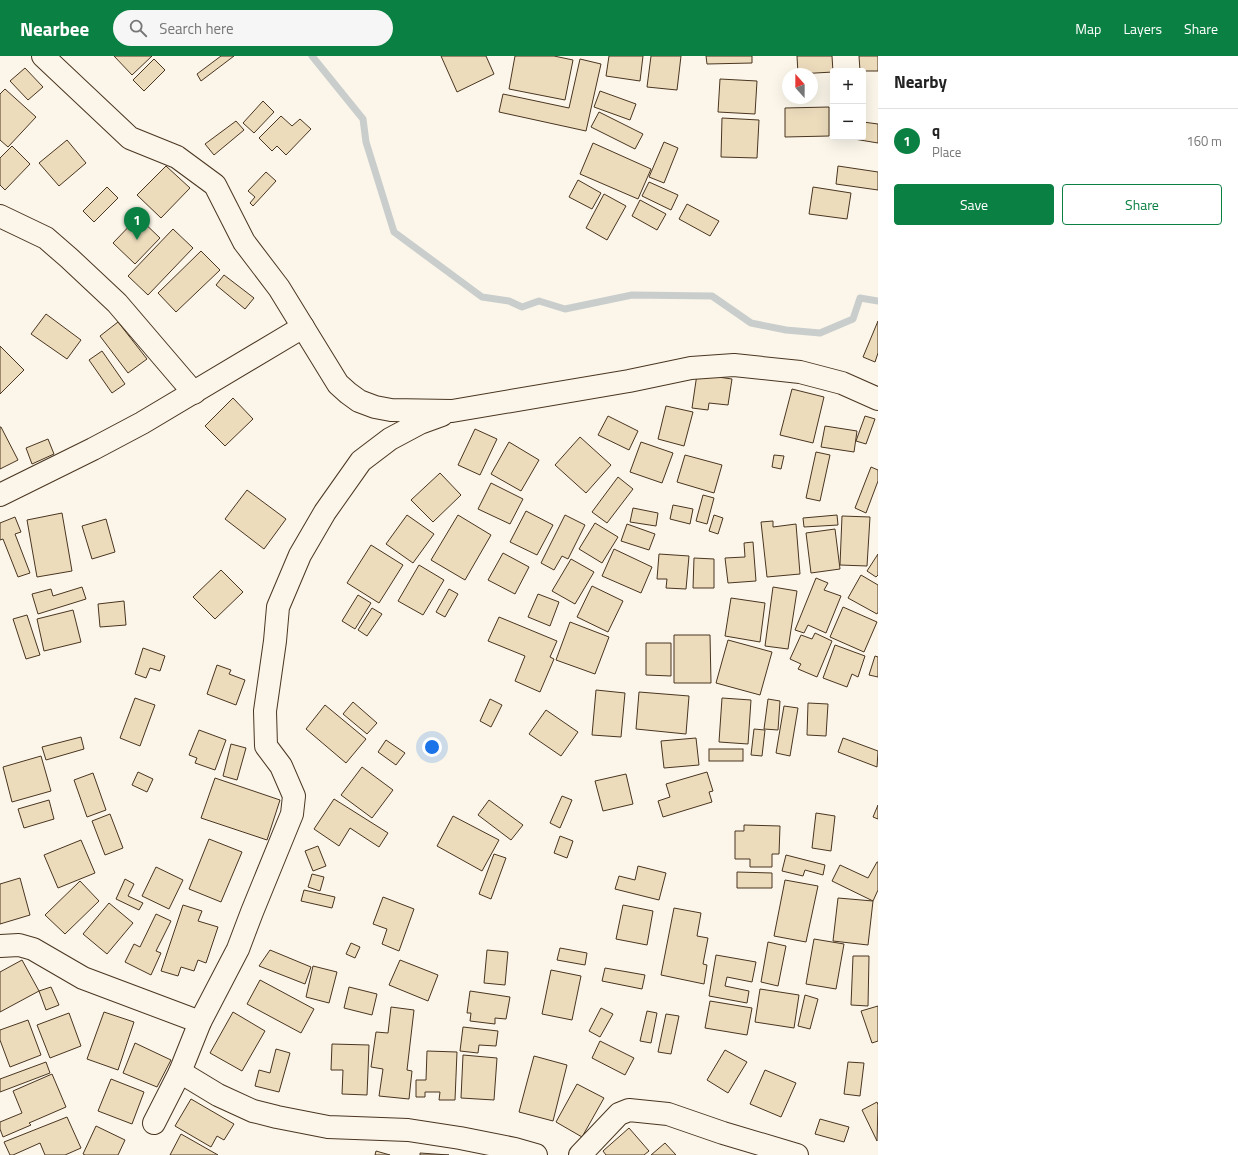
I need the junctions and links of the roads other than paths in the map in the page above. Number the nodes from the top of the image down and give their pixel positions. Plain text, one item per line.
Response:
1 (44, 56) edge
2 (0, 216) edge
3 (303, 327) junction
4 (194, 393) junction
5 (878, 399) edge
6 (452, 411) junction
7 (0, 495) edge
8 (0, 946) edge
9 (200, 1022) junction
10 (180, 1072) junction
11 (154, 1123) dead end
12 (536, 1155) edge
13 (580, 1155) edge
14 (797, 1155) edge

1 - 3 street
2 - 4 street
3 - 4 street
3 - 6 street
4 - 7 street
5 - 6 street
6 - 9 street
8 - 9 street
9 - 10 street
10 - 11 street
10 - 12 street
13 - 14 street

